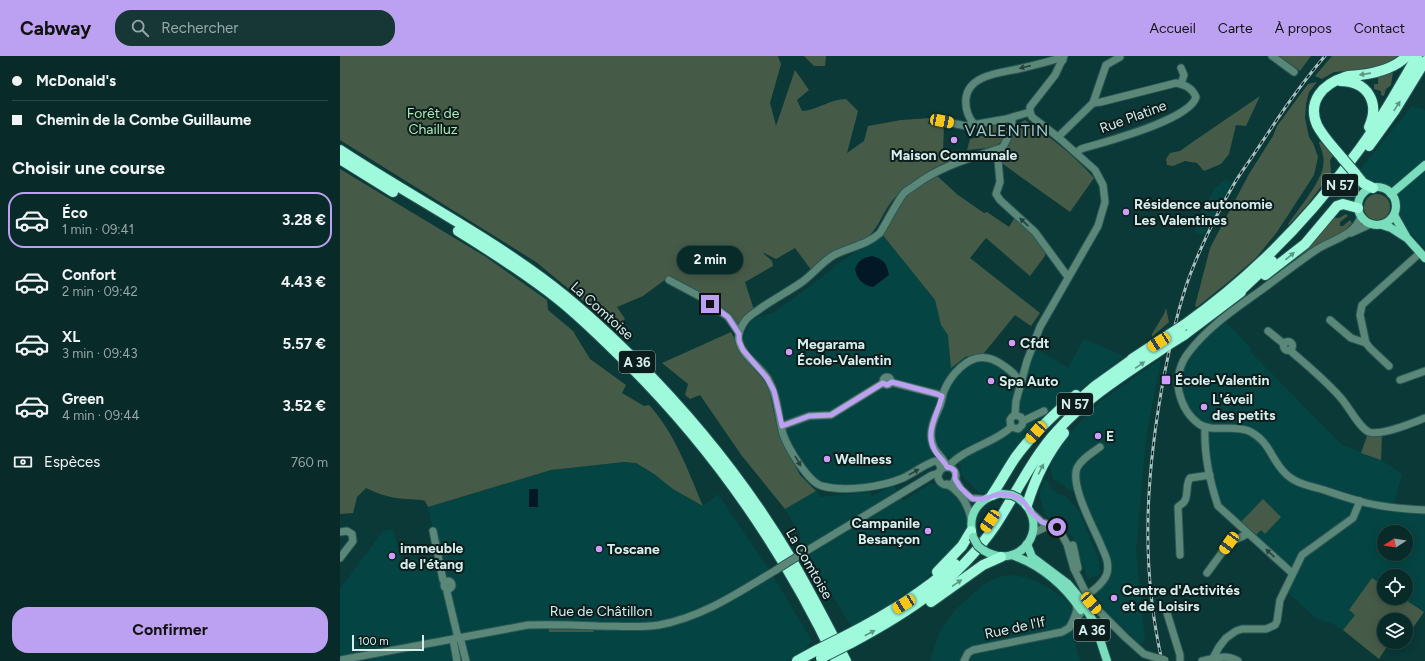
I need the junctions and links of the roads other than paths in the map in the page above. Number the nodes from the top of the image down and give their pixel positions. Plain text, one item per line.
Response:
1 (1272, 56) edge
2 (1407, 56) edge
3 (1417, 56) edge
4 (1120, 57) dead end
5 (1064, 58) edge
6 (1425, 61) edge
7 (1181, 68) dead end
8 (1294, 72) dead end
9 (1334, 81) junction
10 (1181, 84) junction
11 (1093, 103) junction
12 (1030, 112) junction
13 (1012, 118) junction
14 (942, 121) dead end
15 (974, 124) junction
16 (1058, 137) junction
17 (1001, 148) junction
18 (340, 150) edge
19 (989, 152) junction
20 (1077, 152) junction
21 (1348, 158) junction
22 (340, 159) edge
23 (998, 160) junction
24 (1425, 165) edge
25 (1366, 188) junction
26 (1391, 194) junction
27 (1359, 212) junction
28 (1394, 214) junction
29 (1372, 224) junction
30 (1382, 224) junction
31 (1346, 235) junction
32 (1407, 238) junction
33 (1422, 255) edge
34 (1068, 277) junction
35 (669, 280) dead end
36 (1236, 295) junction
37 (1330, 320) dead end
38 (1184, 330) junction
39 (1268, 331) dead end
40 (739, 334) junction
41 (1366, 343) junction
42 (1137, 356) junction
43 (1389, 366) dead end
44 (1425, 371) edge
45 (1400, 380) dead end
46 (1022, 381) junction
47 (1111, 385) junction
48 (942, 396) junction
49 (1044, 411) dead end
50 (1015, 415) junction
51 (1425, 418) edge
52 (1023, 421) junction
53 (782, 426) junction
54 (1012, 427) junction
55 (1205, 428) junction
56 (1100, 447) dead end
57 (967, 453) junction
58 (944, 469) junction
59 (1210, 475) junction
60 (955, 476) junction
61 (924, 480) junction
62 (944, 483) junction
63 (992, 496) junction
64 (1360, 501) junction
65 (1029, 508) junction
66 (1425, 510) edge
67 (971, 519) junction
68 (433, 531) dead end
69 (340, 532) edge
70 (1033, 533) junction
71 (972, 534) junction
72 (1247, 534) junction
73 (1027, 544) junction
74 (1012, 555) junction
75 (1180, 555) dead end
76 (1000, 557) junction
77 (340, 558) edge
78 (1207, 573) dead end
79 (1292, 573) junction
80 (1082, 586) junction
81 (1081, 598) junction
82 (1082, 612) junction
83 (1167, 613) dead end
84 (1073, 622) junction
85 (888, 623) junction
86 (861, 628) junction
87 (457, 638) junction
88 (849, 639) junction
89 (818, 656) edge
90 (1149, 658) edge
91 (1214, 658) junction
92 (340, 660) edge
93 (457, 661) edge
94 (466, 661) edge
95 (797, 661) edge
96 (836, 661) edge
97 (846, 661) edge
98 (964, 661) edge
99 (1102, 661) edge
100 (1107, 661) edge
101 (1167, 661) edge
102 (1180, 661) edge
103 (1202, 661) edge
104 (1238, 661) edge

1 - 8 street
2 -> 9 highway
3 - 21 highway, N 57
4 - 11 street, Rue Platine
5 - 12 street
5 -> 15 street
36 -> 6 highway, N 57
7 - 10 street
9 - 21 highway
9 - 21 highway
10 - 11 street, Rue Platine
10 - 20 street, Rue Platine
11 - 16 street, Rue Platine
12 - 13 street
12 - 16 street
13 - 15 street
13 - 17 street
14 - 15 street
16 - 20 street
17 - 19 street
17 - 23 street
18 - 97 highway, La Comtoise / A 36
19 - 23 street
19 - 40 street
20 - 34 street
21 - 25 highway, bridge
21 - 38 highway, N 57
22 - 96 highway, La Comtoise / A 36
34 -> 23 street
24 - 26 main road
25 - 26 main road
25 - 27 main road
26 - 28 main road
27 - 29 main road
27 - 31 street
36 -> 27 highway
28 - 30 main road
28 - 32 main road
29 - 30 main road
29 - 31 street
30 - 32 main road
31 - 55 street
32 - 33 main road
33 - 41 street
34 - 46 street
35 - 40 street
36 - 38 highway, N 57
37 - 41 street
38 - 42 highway, N 57, bridge
47 -> 38 highway, N 57, bridge
39 - 51 street
40 - 53 street
41 - 43 street
42 - 63 highway, N 57
42 - 86 highway, N 57
44 - 45 street
46 - 48 street
46 - 50 street
65 -> 47 highway, N 57
47 - 85 highway, N 57
48 - 53 street
48 - 58 street
49 - 52 street
50 - 52 street
50 - 54 street
52 - 54 street
53 -> 58 street
54 - 57 street, Rue de Châtillon
55 - 59 street
55 - 64 street
56 - 81 street
57 - 58 street, Rue de Châtillon
57 - 60 street
58 - 60 street
58 - 61 street, Rue de Châtillon
58 - 62 street
59 - 72 street
59 - 75 street
60 - 62 street
60 - 63 street
61 - 62 street
61 - 87 street, Rue de Châtillon, bridge
62 - 67 street
63 - 65 main road, bridge
63 - 67 main road, N 57
64 - 66 street
64 - 79 street
65 - 70 main road, N 57
65 - 80 street
67 - 71 main road
68 - 87 street
69 - 77 street
70 - 73 main road, N 57
70 - 80 street
71 - 76 main road, bridge
71 - 86 highway, N 57
72 - 78 street
79 -> 72 street
73 - 74 main road, N 57
73 - 81 main road, A 36
74 - 76 main road, N 57
74 - 81 main road, A 36
85 -> 76 highway, N 57
79 - 91 street
80 - 81 street
81 - 82 main road, A 36
81 - 84 street
81 - 90 street
81 - 100 main road, A 36
82 - 84 street, Rue de l'If
82 - 99 main road, A 36
83 - 102 street
84 - 98 street, Rue de l'If
88 -> 85 highway, N 57
86 - 88 highway, N 57
87 - 92 street, Rue de Châtillon
87 - 93 street
87 - 94 street
88 - 89 highway, N 57, bridge
89 - 95 highway, N 57
90 - 101 street, bridge
91 - 103 street
91 - 104 street

